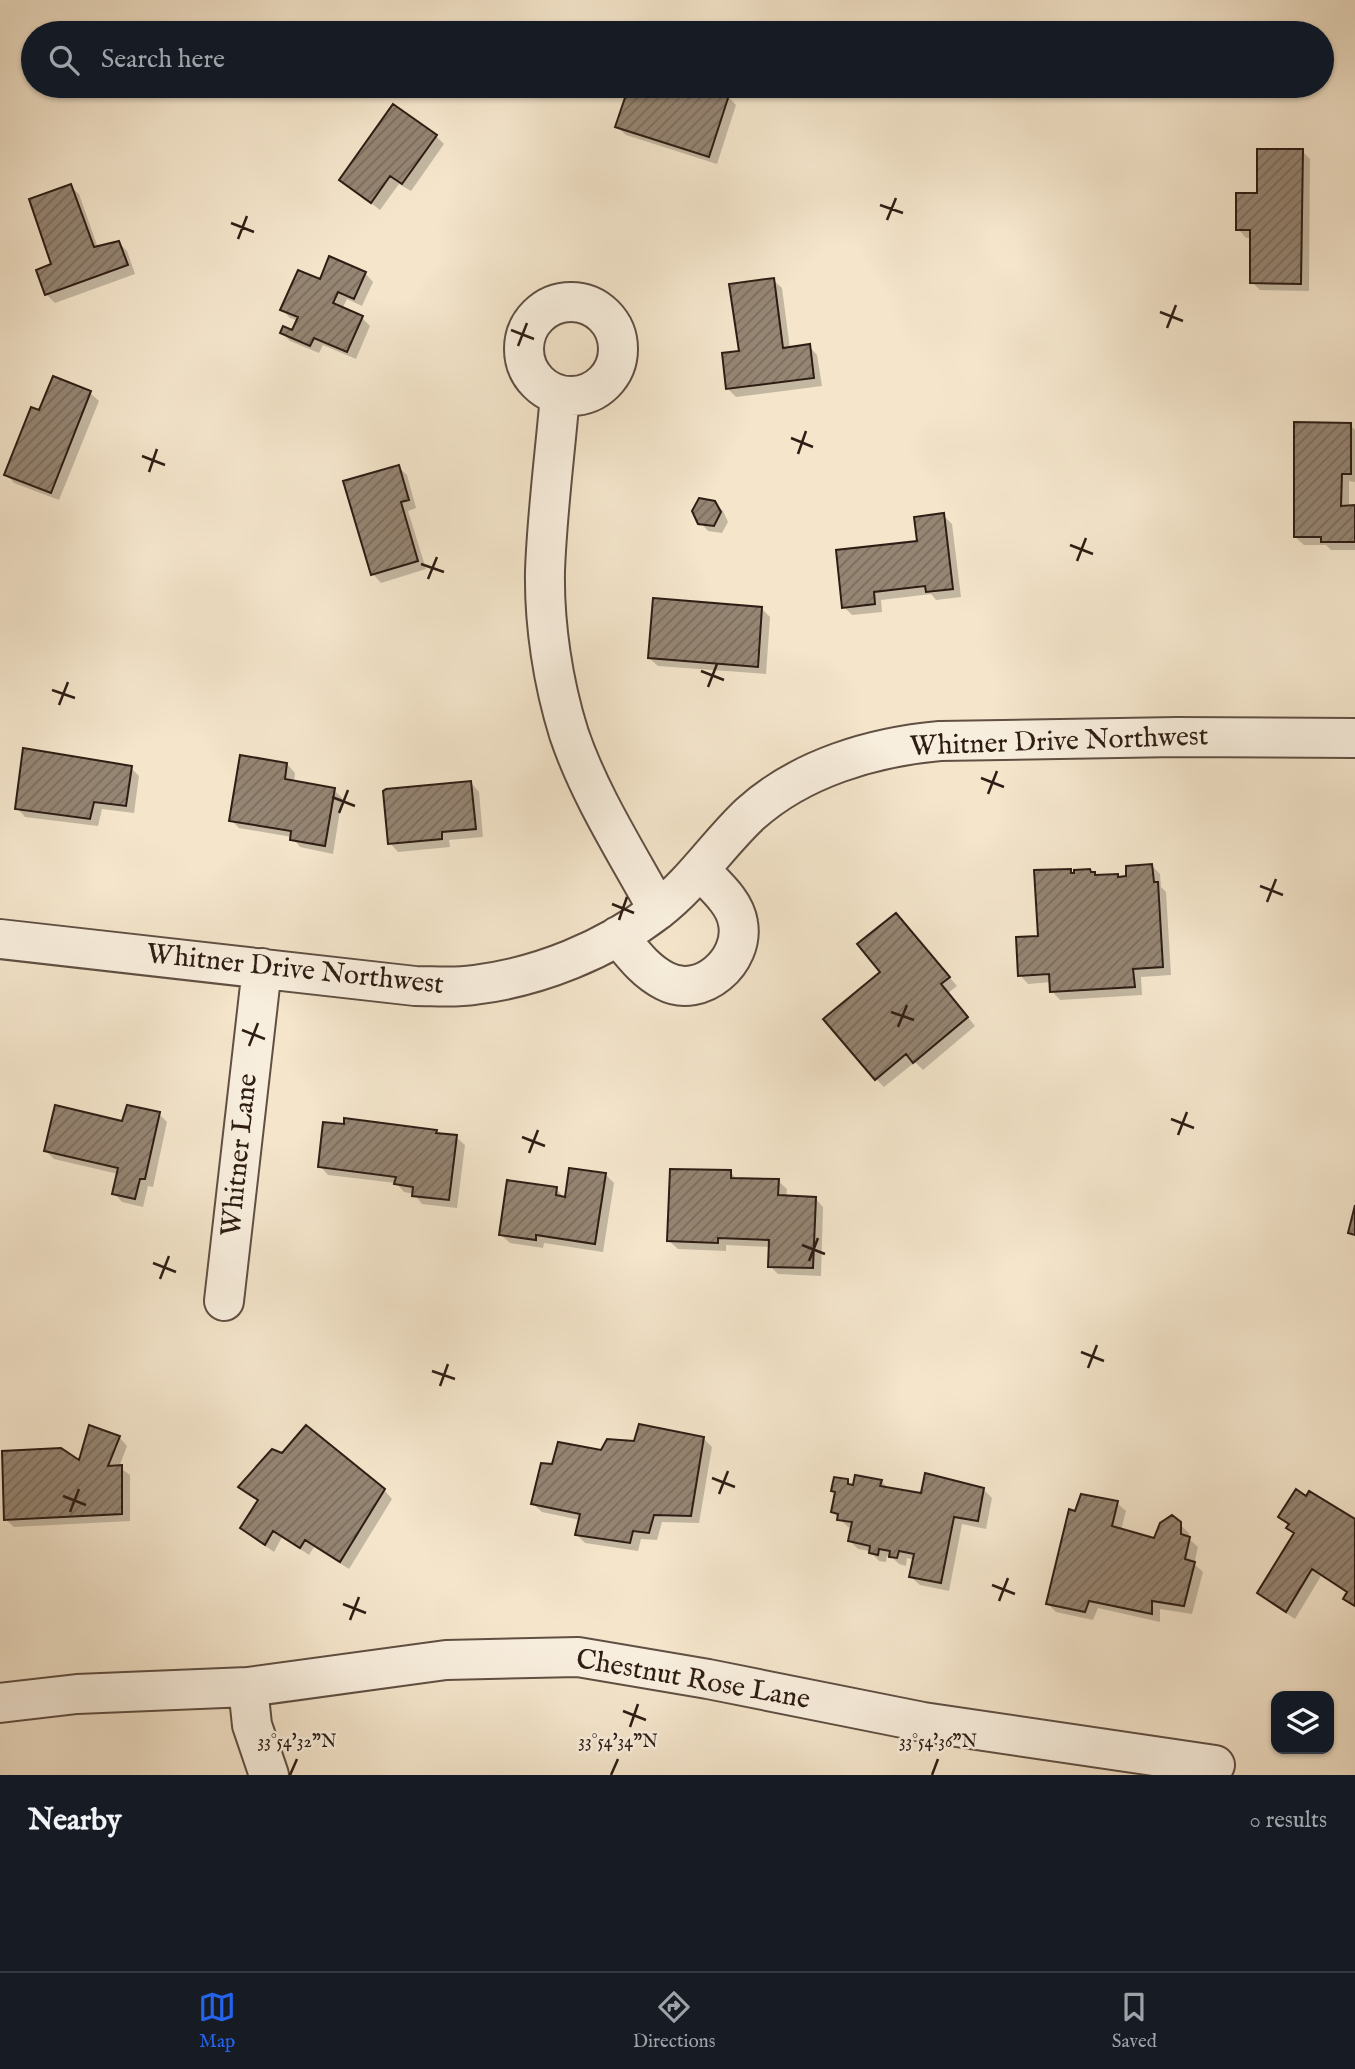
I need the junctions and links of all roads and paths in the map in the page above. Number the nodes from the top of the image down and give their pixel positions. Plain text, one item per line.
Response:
1 (560, 396) dead end
2 (1355, 738) edge
3 (701, 871) junction
4 (659, 909) junction
5 (618, 936) junction
6 (0, 939) edge
7 (262, 968) junction
8 (224, 1301) dead end
9 (248, 1687) junction
10 (0, 1703) edge
11 (1215, 1765) dead end
12 (268, 1775) edge

1 - 4 street
2 - 3 street, Whitner Drive Northwest
3 - 4 street, Whitner Drive Northwest
3 - 5 street
4 - 5 street, Whitner Drive Northwest
5 - 7 street, Whitner Drive Northwest
6 - 7 street, Whitner Drive Northwest
7 - 8 street, Whitner Lane
9 - 10 street, Chestnut Rose Lane
9 - 11 street, Chestnut Rose Lane
9 - 12 street

